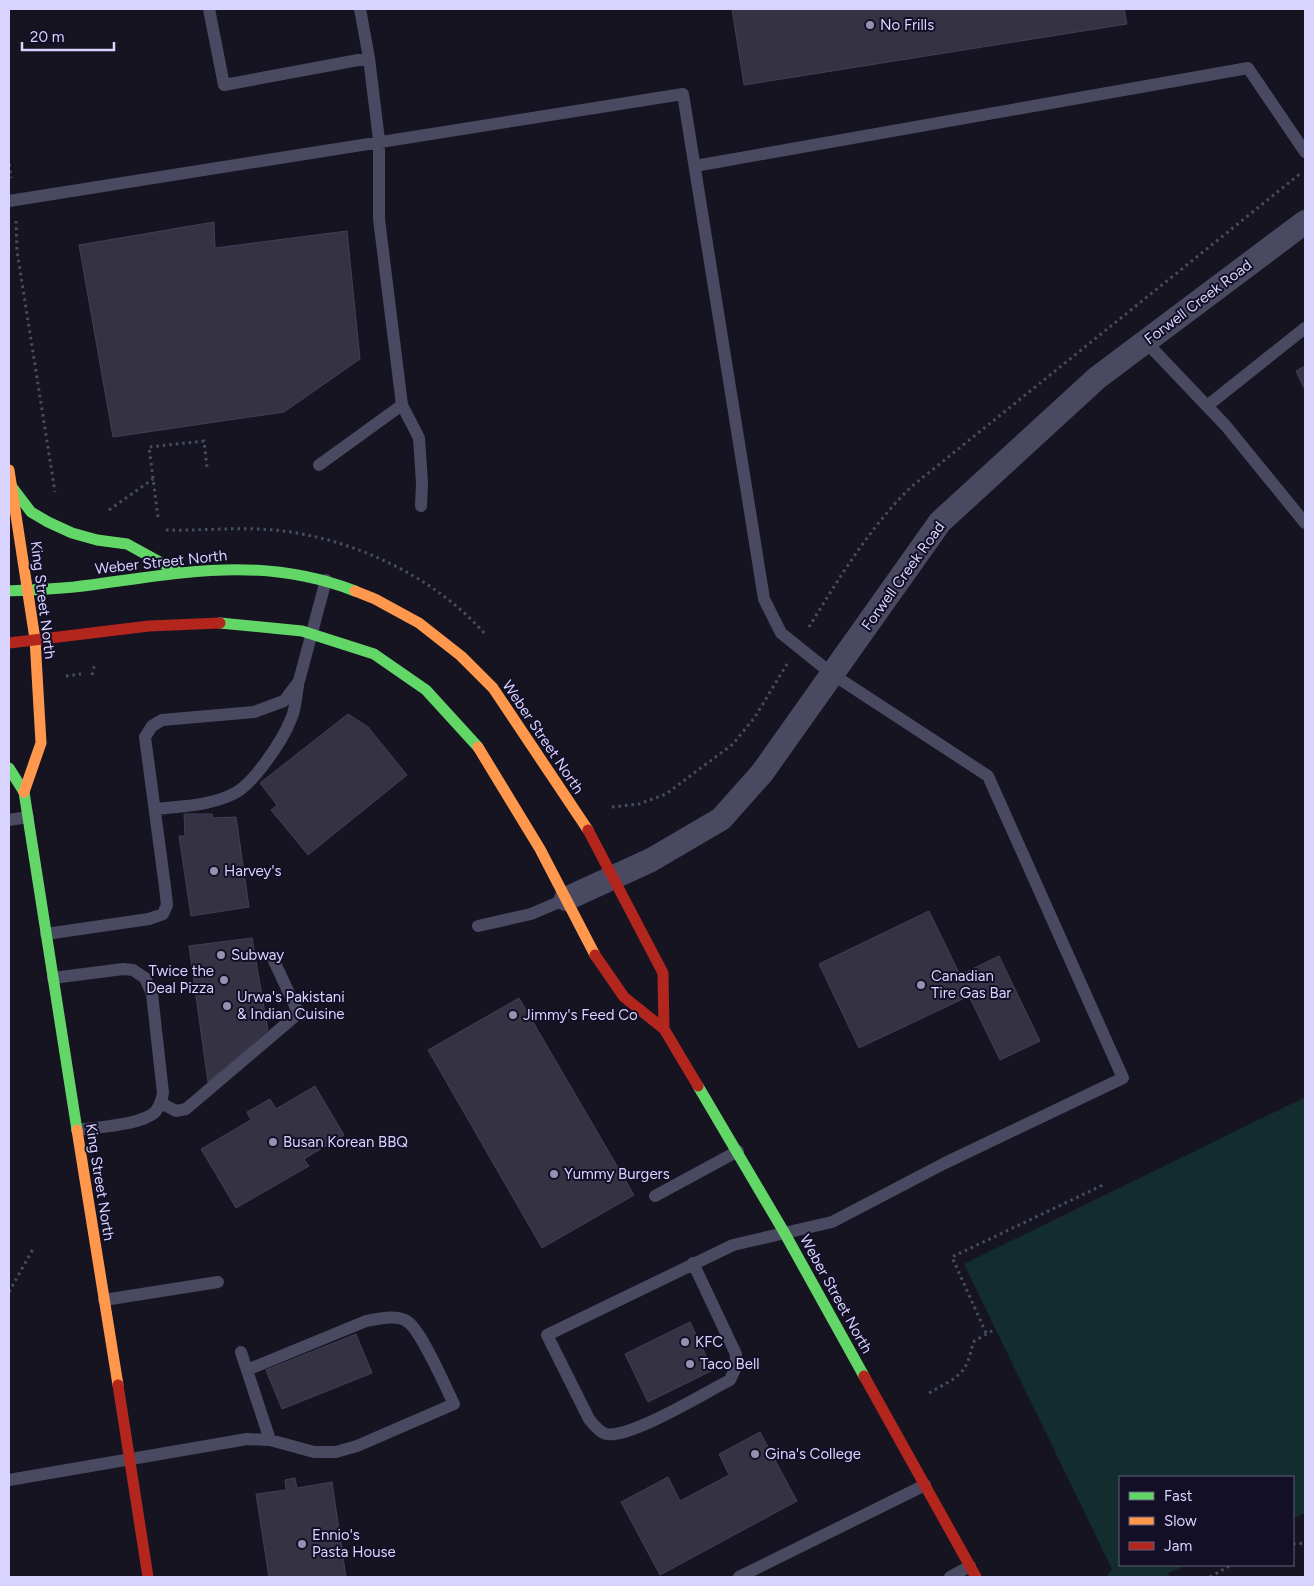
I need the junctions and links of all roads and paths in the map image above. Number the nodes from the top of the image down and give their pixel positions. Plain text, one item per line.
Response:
1 (209, 9) edge
2 (360, 9) edge
3 (370, 58) junction
4 (379, 140) junction
5 (1305, 152) edge
6 (9, 164) edge
7 (695, 166) junction
8 (12, 200) edge
9 (1305, 222) edge
10 (1305, 328) edge
11 (1146, 342) junction
12 (402, 405) junction
13 (1207, 406) junction
14 (320, 465) dead end
15 (207, 466) dead end
16 (9, 470) edge
17 (153, 480) junction
18 (12, 487) junction
19 (56, 496) dead end
20 (421, 506) dead end
21 (102, 515) dead end
22 (158, 517) dead end
23 (1305, 523) edge
24 (178, 572) junction
25 (326, 580) junction
26 (29, 588) junction
27 (9, 590) edge
28 (312, 634) junction
29 (35, 640) junction
30 (9, 643) edge
31 (96, 664) dead end
32 (92, 674) dead end
33 (832, 674) junction
34 (299, 681) junction
35 (9, 768) edge
36 (24, 792) junction
37 (154, 809) junction
38 (28, 817) junction
39 (9, 820) edge
40 (612, 877) junction
41 (566, 898) junction
42 (478, 926) dead end
43 (46, 934) junction
44 (274, 961) dead end
45 (53, 978) junction
46 (664, 1029) junction
47 (160, 1104) junction
48 (77, 1130) junction
49 (738, 1151) junction
50 (1105, 1184) dead end
51 (656, 1196) dead end
52 (784, 1232) junction
53 (34, 1248) dead end
54 (693, 1263) junction
55 (218, 1282) dead end
56 (9, 1292) edge
57 (104, 1300) junction
58 (995, 1329) dead end
59 (986, 1333) junction
60 (241, 1352) dead end
61 (247, 1370) junction
62 (929, 1393) dead end
63 (270, 1440) junction
64 (129, 1460) junction
65 (9, 1480) edge
66 (924, 1485) junction
67 (1230, 1566) edge
68 (973, 1572) edge
69 (148, 1577) edge
70 (739, 1577) edge
71 (950, 1577) edge
72 (1210, 1577) edge

1 - 3 lane
2 - 3 lane
3 - 4 lane
4 - 7 lane
4 - 8 lane
4 - 12 lane
5 - 7 lane
6 - 8 path
7 - 33 lane
8 - 19 path
9 - 11 street, Forwell Creek Road
10 - 13 lane
11 - 13 lane
11 - 33 street, Forwell Creek Road
12 - 14 lane
12 - 20 lane
13 - 23 lane
15 - 17 path
16 - 18 main road, King Street North
17 - 21 path
17 - 22 path
18 - 24 main road
18 - 26 main road, King Street North
24 - 25 main road, Weber Street North
24 - 26 main road, Weber Street North
25 - 28 lane
25 - 40 main road, Weber Street North
26 - 27 main road, Weber Street North
26 - 29 main road, King Street North
28 - 29 main road, Weber Street North
28 - 34 lane
28 - 41 main road, Weber Street North
29 - 30 main road, Weber Street North
29 - 36 main road, King Street North
31 - 32 path
33 - 40 street, Forwell Creek Road
33 - 52 lane
34 - 37 lane
34 - 37 lane
35 - 36 main road, King Street North
36 - 38 main road, King Street North
37 - 43 lane
38 - 39 lane
38 - 43 main road, King Street North
40 - 41 street, Forwell Creek Road
40 - 46 main road, Weber Street North
41 - 42 lane
41 - 46 main road, Weber Street North
43 - 45 main road, King Street North
44 - 47 lane
45 - 47 lane
45 - 48 main road, King Street North
46 - 49 main road, Weber Street North
47 - 48 lane
48 - 57 main road, King Street North
49 - 51 lane
49 - 52 main road, Weber Street North
50 - 59 path
52 - 54 lane
52 - 66 main road, Weber Street North
53 - 56 path
54 - 54 lane
55 - 57 lane
57 - 64 main road, King Street North
58 - 59 path
59 - 62 path
60 - 61 lane
61 - 63 lane
61 - 63 lane
63 - 64 lane
64 - 65 lane
64 - 69 main road, King Street North
66 - 68 main road, Weber Street North
66 - 70 lane
67 - 72 path
68 - 71 lane

